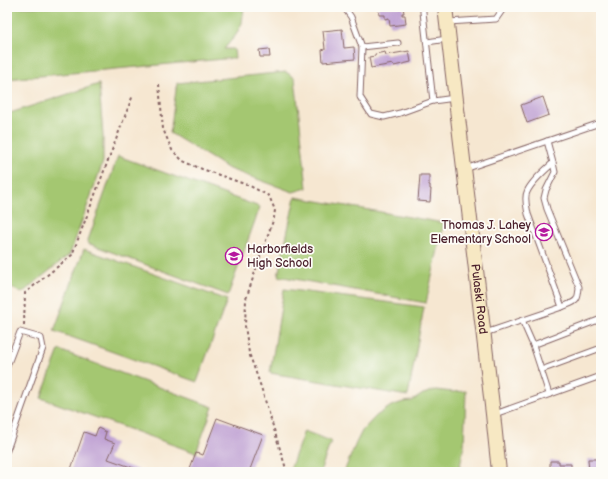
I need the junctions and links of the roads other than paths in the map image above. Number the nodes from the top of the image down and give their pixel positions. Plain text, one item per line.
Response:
1 (344, 7) edge
2 (423, 7) edge
3 (445, 7) edge
4 (504, 7) edge
5 (447, 22) junction
6 (449, 39) junction
7 (427, 42) junction
8 (398, 43) dead end
9 (362, 47) junction
10 (456, 98) junction
11 (433, 100) junction
12 (601, 119) edge
13 (547, 141) junction
14 (553, 163) junction
15 (464, 170) junction
16 (562, 307) junction
17 (601, 319) edge
18 (522, 320) junction
19 (484, 333) junction
20 (532, 345) junction
21 (601, 348) edge
22 (7, 366) edge
23 (541, 370) junction
24 (601, 376) edge
25 (549, 394) junction
26 (494, 414) junction
27 (7, 450) edge
28 (499, 472) edge

1 - 9 lane
2 - 7 lane
3 - 5 main road, Pulaski Road
4 - 5 lane
5 - 6 main road, Pulaski Road
6 - 7 lane
6 - 10 main road, Pulaski Road
7 - 11 lane
8 - 9 lane
9 - 11 lane
10 - 11 lane
10 - 15 main road, Pulaski Road
12 - 13 lane
13 - 14 lane
13 - 15 lane
14 - 16 lane
14 - 16 lane
15 - 19 main road, Pulaski Road
16 - 18 lane
17 - 20 lane
18 - 19 lane
18 - 20 lane
19 - 26 main road, Pulaski Road
20 - 23 lane
21 - 23 lane
22 - 27 lane
23 - 25 lane
24 - 25 lane
25 - 26 lane
26 - 28 main road, Pulaski Road

